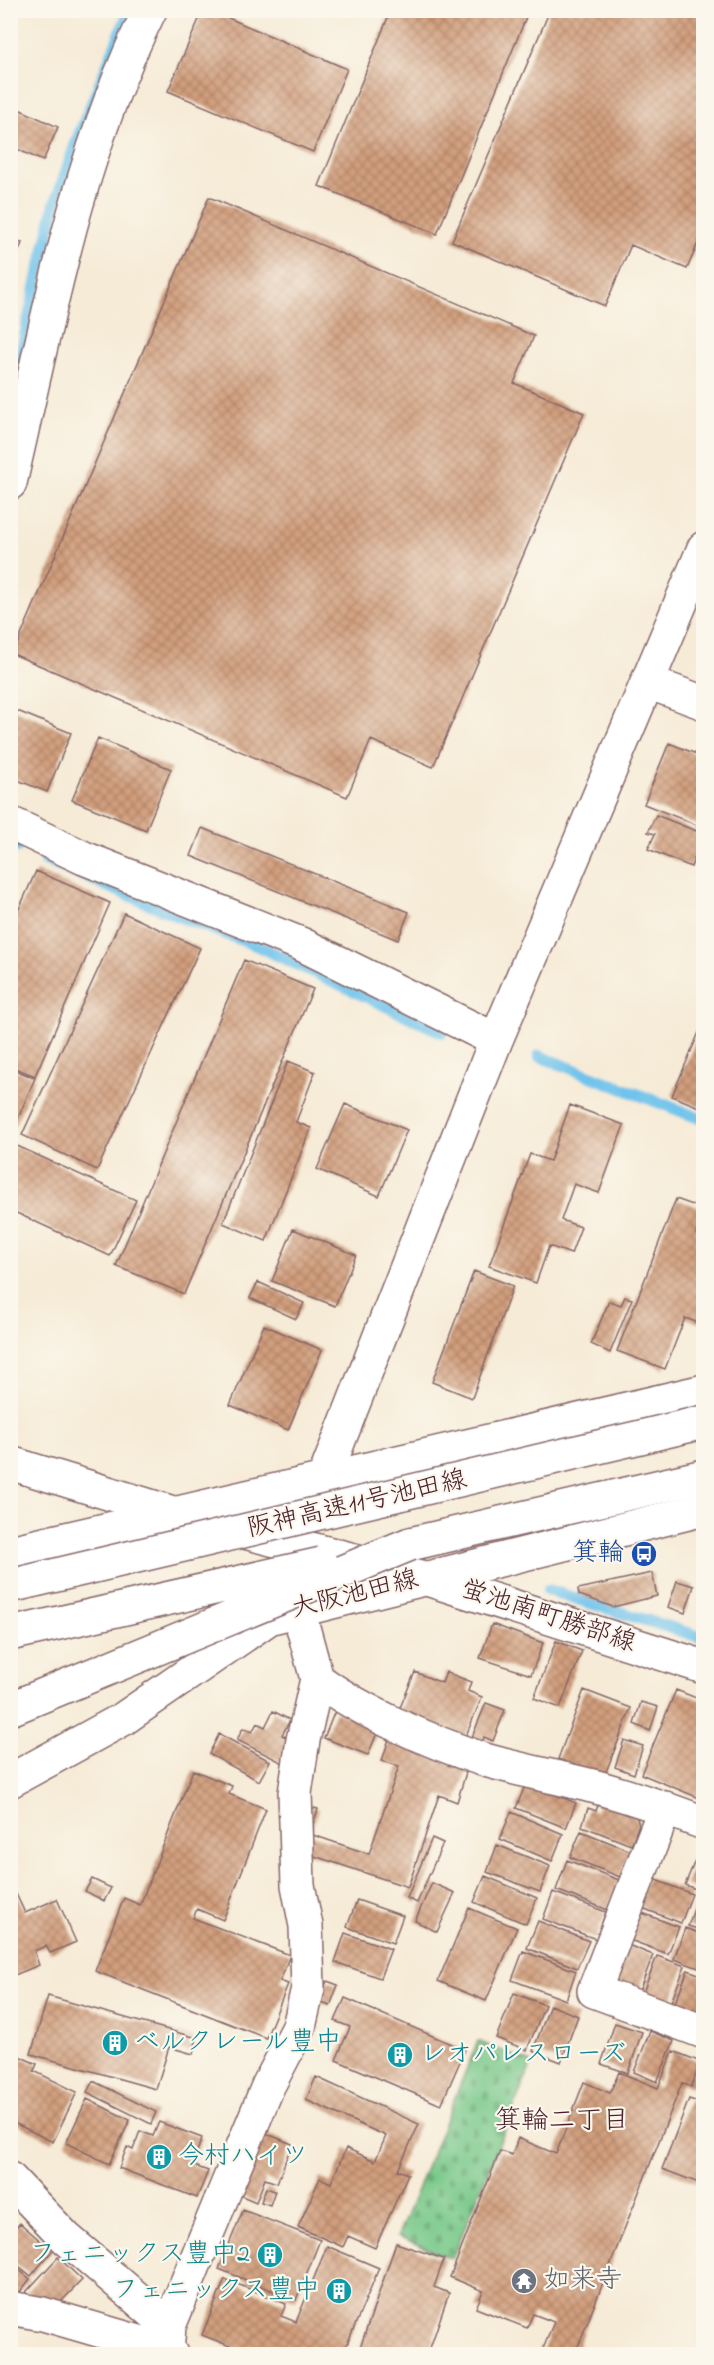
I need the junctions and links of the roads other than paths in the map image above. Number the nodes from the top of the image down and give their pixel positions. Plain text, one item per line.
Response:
1 (150, 10) edge
2 (10, 483) edge
3 (704, 548) edge
4 (648, 681) junction
5 (704, 703) edge
6 (10, 823) edge
7 (496, 1040) junction
8 (704, 1392) edge
9 (704, 1422) edge
10 (10, 1462) edge
11 (704, 1476) edge
12 (323, 1481) junction
13 (704, 1509) edge
14 (176, 1515) junction
15 (410, 1544) junction
16 (10, 1552) edge
17 (424, 1578) junction
18 (10, 1586) edge
19 (285, 1612) junction
20 (10, 1634) edge
21 (704, 1667) edge
22 (317, 1679) junction
23 (10, 1695) edge
24 (10, 1709) edge
25 (10, 1781) edge
26 (665, 1808) junction
27 (704, 1823) edge
28 (704, 2032) edge
29 (10, 2179) edge
30 (10, 2308) edge
31 (169, 2344) edge

1 - 2 main road
3 - 4 main road
4 - 5 main road
4 - 7 main road
6 - 7 main road
7 - 12 main road
8 - 12 main road
9 - 18 main road, 阪神高速11号池田線, bridge
10 - 14 main road, 蛍池南町勝部線
11 - 15 main road, 阪神高速11号池田線
12 - 14 main road
13 - 17 main road, 大阪池田線
14 - 16 main road
14 - 17 main road, 蛍池南町勝部線
15 - 20 main road, 阪神高速11号池田線, bridge
15 - 24 main road, bridge
17 - 19 main road, 大阪池田線
17 - 21 main road, 蛍池南町勝部線
19 - 22 main road
19 - 23 main road, 大阪池田線
19 - 25 main road
22 - 26 main road
22 - 31 main road
26 - 27 main road
26 - 28 main road
29 - 31 main road
30 - 31 main road

